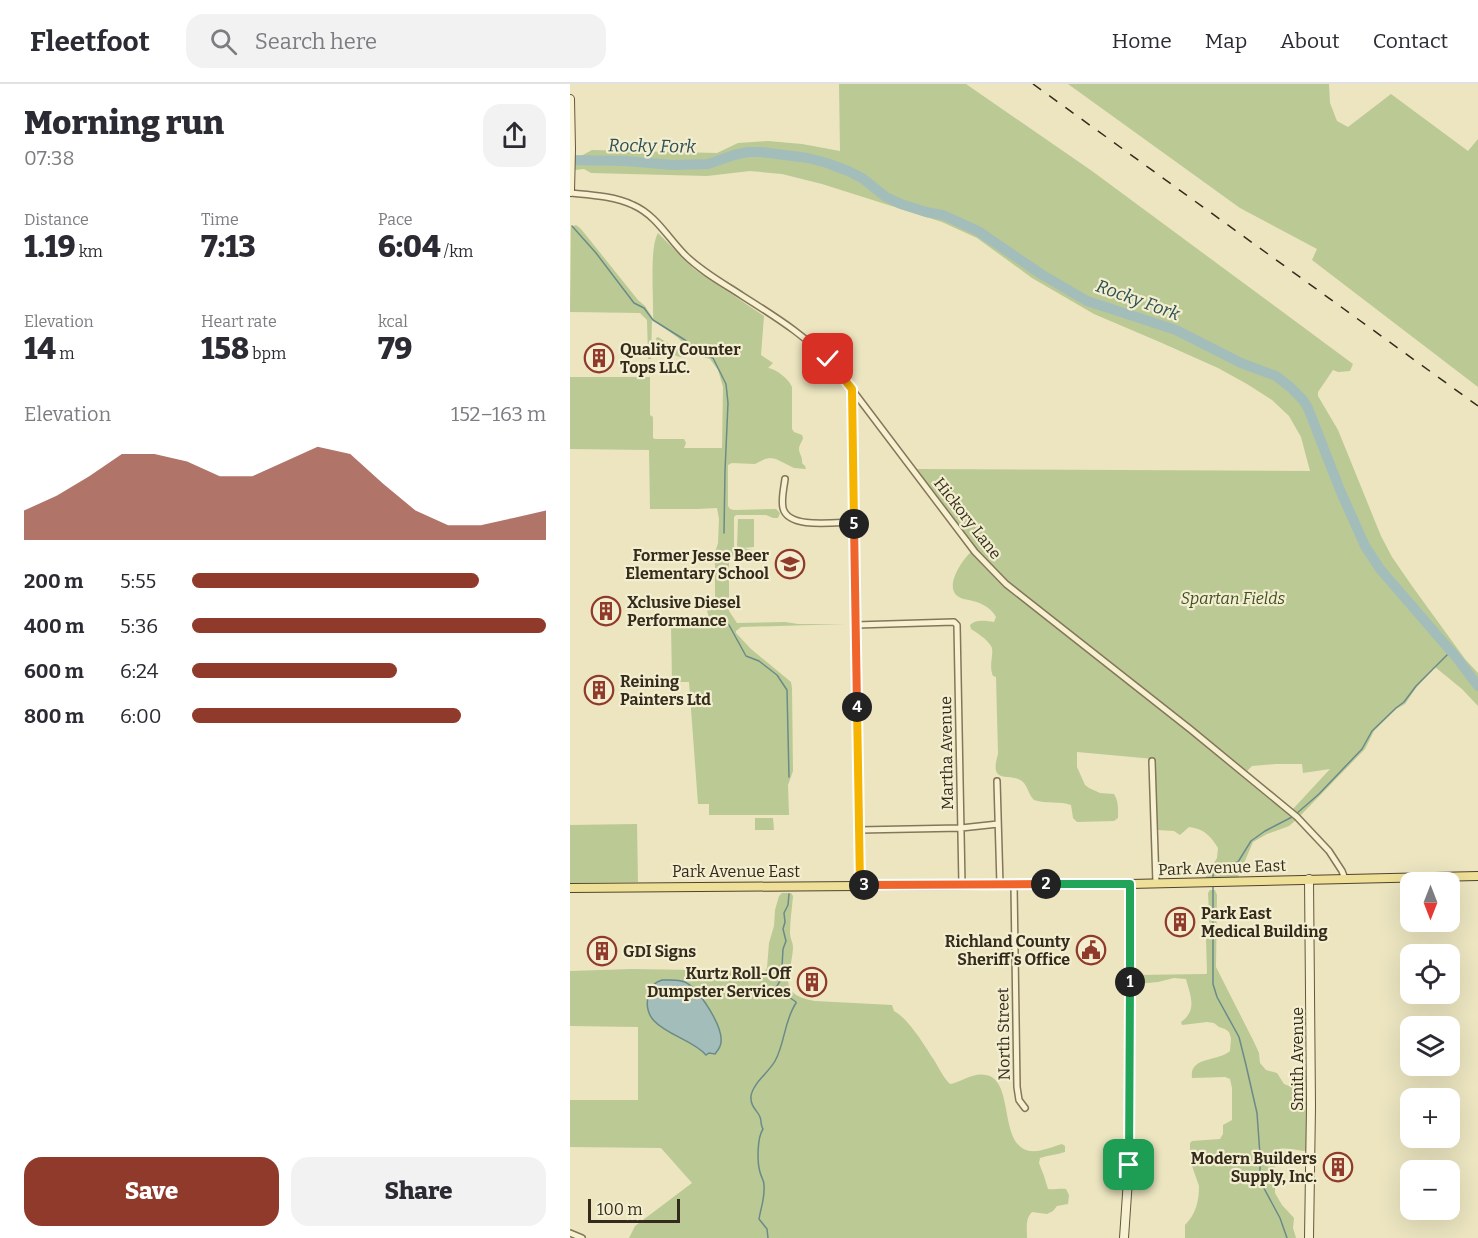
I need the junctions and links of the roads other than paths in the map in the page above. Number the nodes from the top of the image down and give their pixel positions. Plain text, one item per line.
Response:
1 (570, 99) edge
2 (571, 149) edge
3 (571, 176) edge
4 (570, 192) edge
5 (852, 389) junction
6 (785, 479) dead end
7 (854, 522) junction
8 (856, 625) junction
9 (1152, 761) dead end
10 (997, 781) dead end
11 (998, 824) junction
12 (961, 828) junction
13 (859, 830) junction
14 (1478, 876) edge
15 (1309, 879) junction
16 (1345, 879) junction
17 (1130, 884) junction
18 (1156, 884) junction
19 (860, 885) junction
20 (962, 885) junction
21 (1000, 885) junction
22 (1014, 885) junction
23 (570, 888) edge
24 (1025, 1108) dead end
25 (570, 1233) edge
26 (582, 1238) edge
27 (1124, 1238) edge
28 (1308, 1238) edge

1 - 2 street
2 - 3 street
3 - 4 street
4 - 5 street, Hickory Lane
5 - 7 street
5 - 16 street, Hickory Lane
6 - 7 street
7 - 8 street
8 - 12 street, Martha Avenue
8 - 13 street
9 - 18 street
10 - 11 street
11 - 12 street
11 - 21 street
12 - 13 street
12 - 20 street, Martha Avenue
13 - 19 street
14 - 16 main road, Park Avenue East
15 - 16 main road, Park Avenue East
15 - 18 main road, Park Avenue East
15 - 28 street, Smith Avenue
17 - 18 main road, Park Avenue East
17 - 22 main road, Park Avenue East
17 - 27 street
19 - 20 main road, Park Avenue East
19 - 23 main road, Park Avenue East
20 - 21 main road, Park Avenue East
21 - 22 main road, Park Avenue East
22 - 24 street, North Street
25 - 26 street

